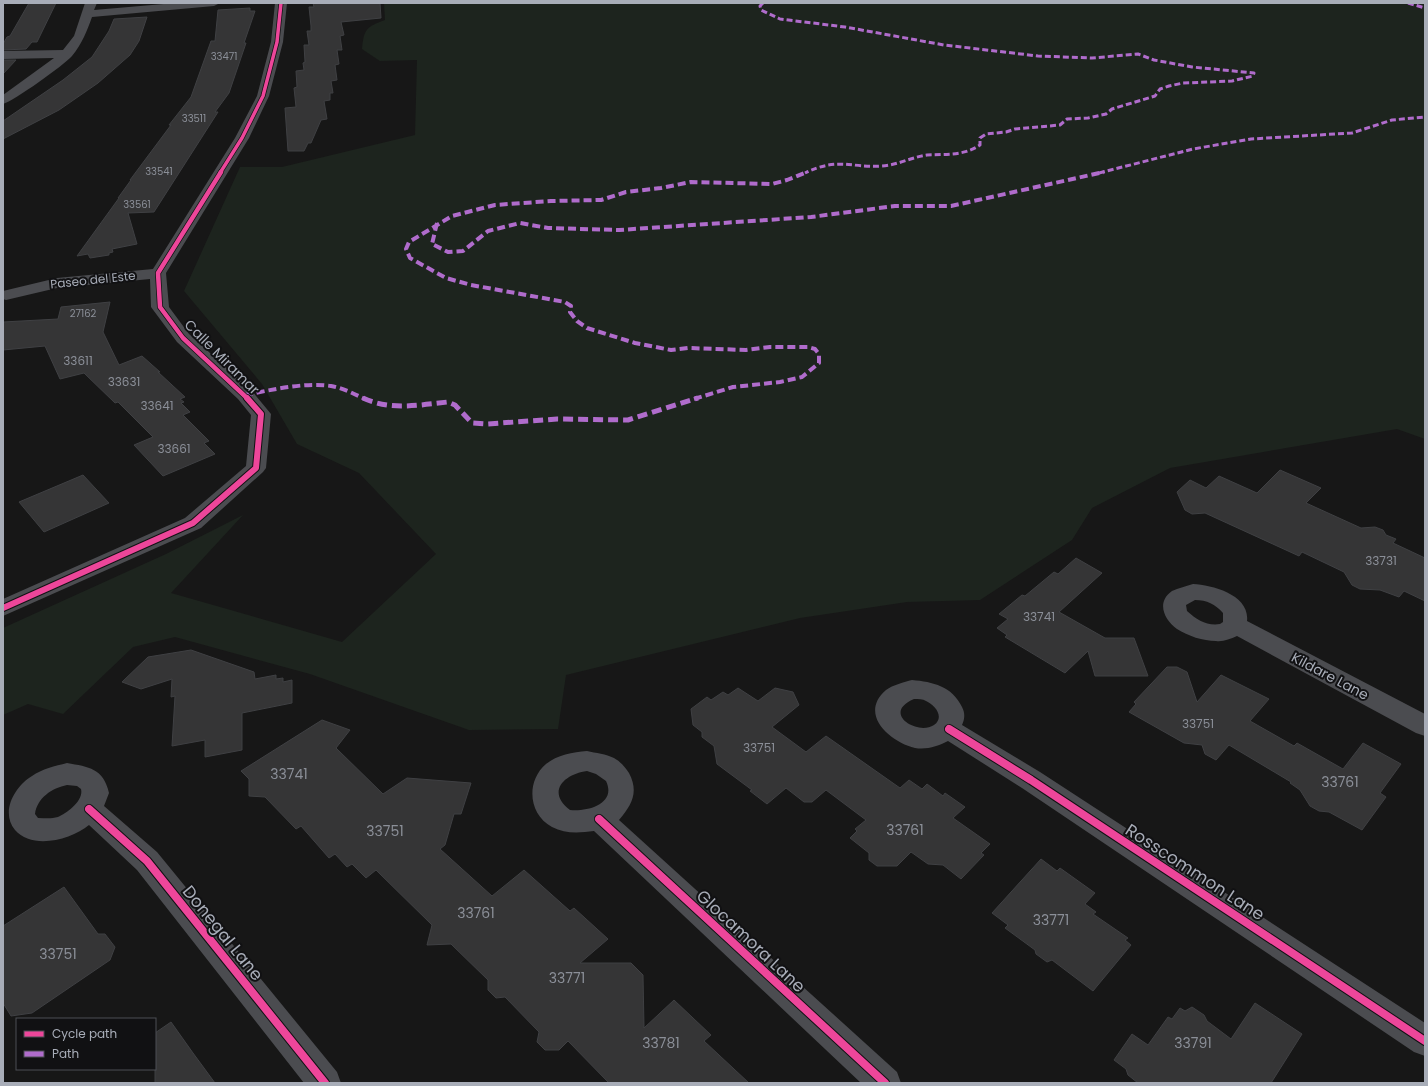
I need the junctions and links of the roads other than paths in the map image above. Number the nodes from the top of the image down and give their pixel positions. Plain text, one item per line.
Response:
1 (214, 3) edge
2 (281, 3) edge
3 (89, 8) edge
4 (67, 54) junction
5 (3, 55) edge
6 (3, 100) edge
7 (158, 273) junction
8 (6, 295) dead end
9 (3, 608) edge
10 (1235, 625) dead end
11 (1425, 726) edge
12 (949, 729) dead end
13 (89, 809) dead end
14 (598, 819) dead end
15 (1425, 1041) edge
16 (325, 1083) edge
17 (885, 1083) edge

1 - 3 street
2 - 7 street
3 - 4 street
4 - 5 street
4 - 6 street
7 - 8 street, Paseo del Este
7 - 9 street, Calle Miramar
10 - 11 street, Kildare Lane
12 - 15 street, Rosscommon Lane
13 - 16 street, Donegal Lane
14 - 17 street, Glocamora Lane

